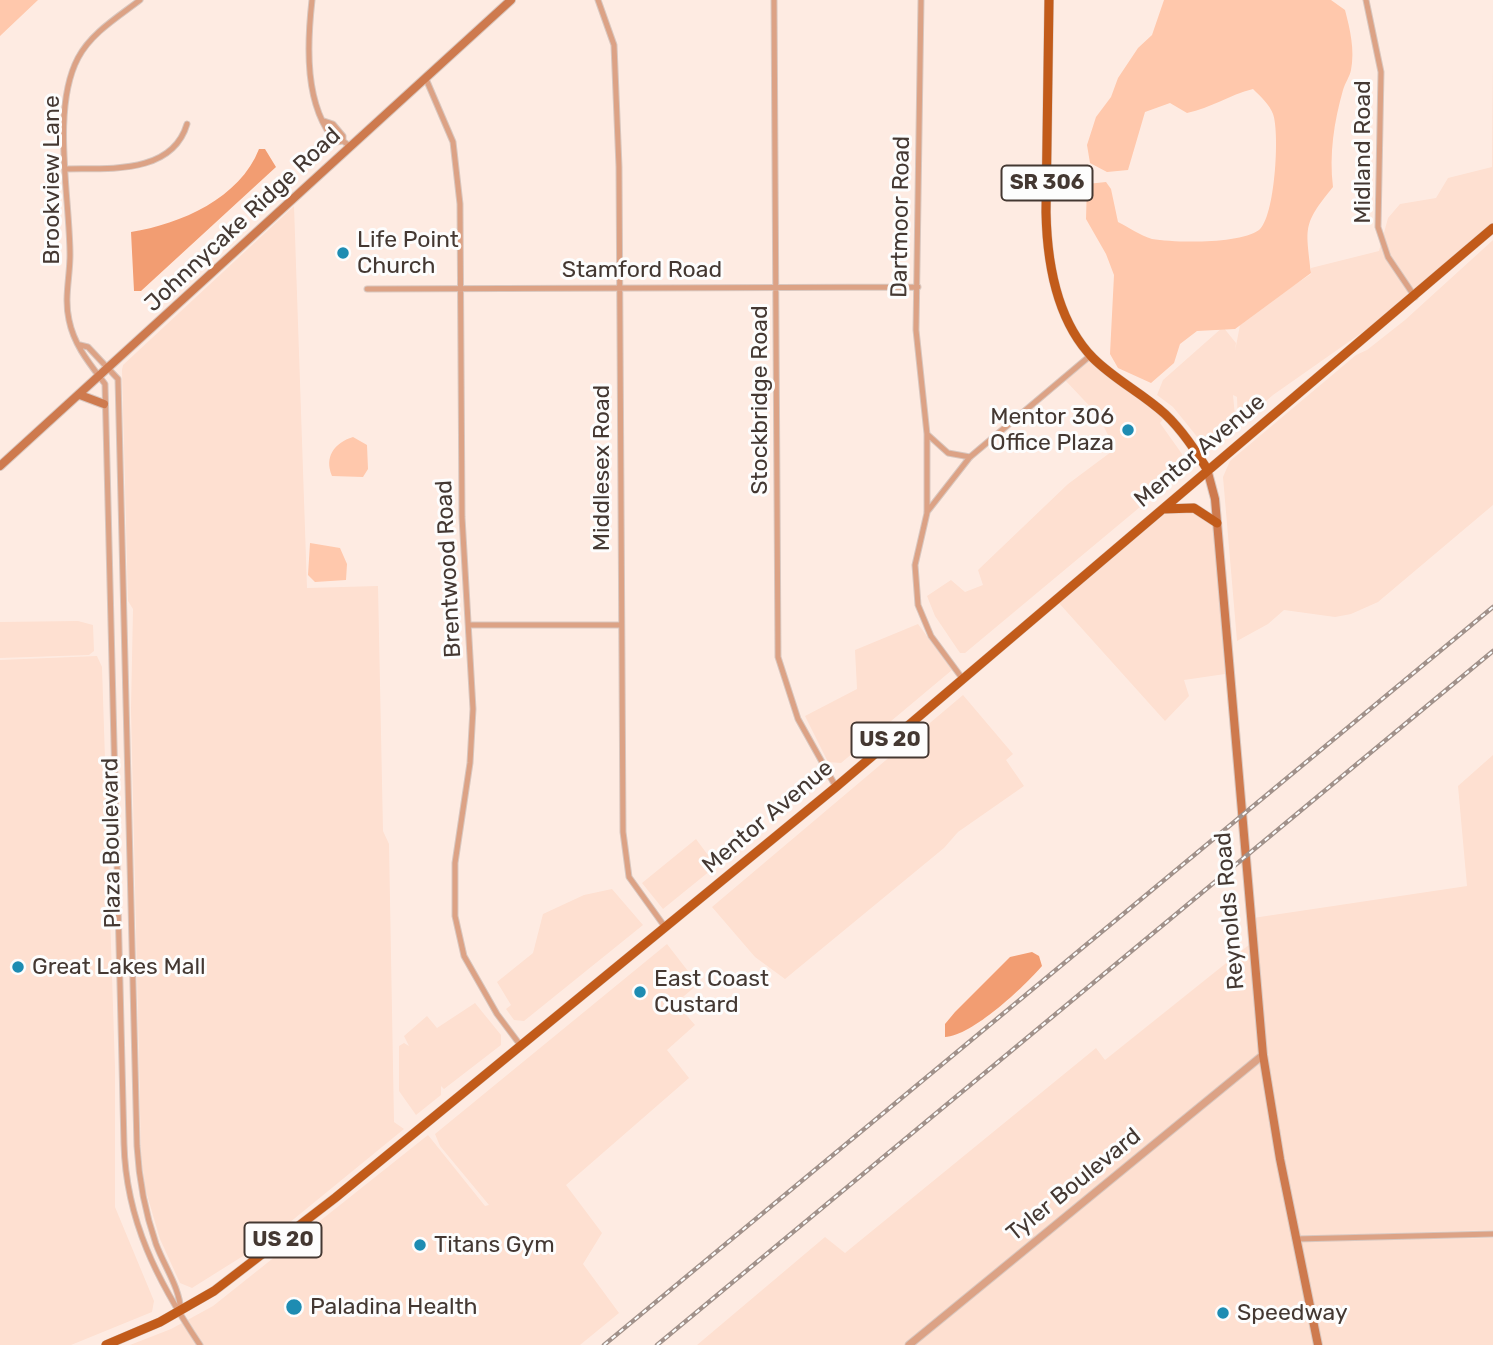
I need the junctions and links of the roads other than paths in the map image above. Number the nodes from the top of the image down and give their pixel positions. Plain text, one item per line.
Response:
1 (140, 0) edge
2 (312, 0) edge
3 (511, 0) edge
4 (598, 0) edge
5 (774, 0) edge
6 (921, 0) edge
7 (1049, 0) edge
8 (1366, 0) edge
9 (426, 79) junction
10 (187, 124) dead end
11 (351, 147) junction
12 (65, 169) junction
13 (1493, 228) edge
14 (777, 287) junction
15 (918, 287) junction
16 (461, 288) junction
17 (367, 289) dead end
18 (619, 289) junction
19 (1415, 297) junction
20 (80, 345) junction
21 (1091, 355) junction
22 (111, 368) junction
23 (100, 377) junction
24 (80, 395) junction
25 (104, 404) junction
26 (927, 433) junction
27 (970, 457) junction
28 (0, 466) edge
29 (1207, 469) junction
30 (1161, 509) junction
31 (927, 513) junction
32 (1217, 523) junction
33 (470, 625) junction
34 (619, 625) junction
35 (962, 678) junction
36 (836, 787) junction
37 (665, 928) junction
38 (521, 1046) junction
39 (1263, 1055) junction
40 (1493, 1234) edge
41 (1296, 1239) junction
42 (181, 1311) junction
43 (106, 1345) edge
44 (200, 1345) edge
45 (909, 1345) edge
46 (1318, 1345) edge

1 - 12 street, Brookview Lane
2 - 11 street
3 - 9 main road, Johnnycake Ridge Road
4 - 18 street, Middlesex Road
5 - 14 street, Stockbridge Road
6 - 15 street, Dartmoor Road
7 - 21 main road, SR 306
8 - 19 street, Midland Road
9 - 11 main road, Johnnycake Ridge Road
9 - 16 street, Brentwood Road
10 - 12 street
11 - 22 main road, Johnnycake Ridge Road
12 - 20 street, Brookview Lane
13 - 19 main road, Mentor Avenue / US 20
14 - 15 street, Stamford Road
14 - 18 street, Stamford Road
14 - 36 street, Stockbridge Road
15 - 26 street, Dartmoor Road
16 - 17 street, Stamford Road
16 - 18 street, Stamford Road
16 - 33 street, Brentwood Road
18 - 34 street, Middlesex Road
19 - 29 main road, Mentor Avenue / US 20
20 - 22 street
20 - 23 street, Brookview Lane
21 - 27 street
21 - 29 main road, SR 306
22 - 23 main road, Johnnycake Ridge Road
22 - 42 street, Plaza Boulevard
23 - 24 main road, Johnnycake Ridge Road
23 - 25 street, Plaza Boulevard
24 - 25 main road
24 - 28 main road, Johnnycake Ridge Road
25 - 42 street, Plaza Boulevard
26 - 27 street
26 - 31 street, Dartmoor Road
27 - 31 street
29 - 30 main road, Mentor Avenue / US 20
29 - 32 main road, Reynolds Road / SR 306
30 - 32 main road
30 - 35 main road, Mentor Avenue / US 20
31 - 35 street, Dartmoor Road
32 - 39 main road, Reynolds Road / SR 306
33 - 34 street
33 - 38 street, Brentwood Road
34 - 37 street, Middlesex Road
35 - 36 main road, Mentor Avenue / US 20
36 - 37 main road, Mentor Avenue / US 20
37 - 38 main road, Mentor Avenue / US 20
38 - 42 main road, Mentor Avenue / US 20
39 - 41 main road, Reynolds Road / SR 306
39 - 45 street, Tyler Boulevard
40 - 41 street
41 - 46 main road, Reynolds Road / SR 306
42 - 43 main road, Mentor Avenue / US 20
42 - 44 street, Plaza Boulevard

